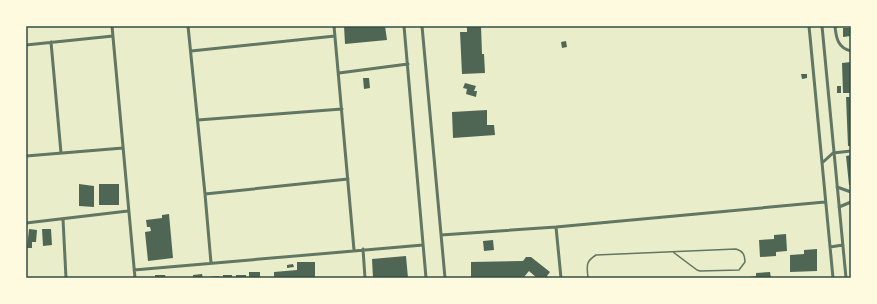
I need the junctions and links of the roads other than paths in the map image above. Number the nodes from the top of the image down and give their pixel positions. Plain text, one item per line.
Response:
1 (112, 26) edge
2 (188, 26) edge
3 (334, 26) edge
4 (404, 26) edge
5 (422, 26) edge
6 (809, 26) edge
7 (822, 26) edge
8 (835, 26) edge
9 (113, 36) junction
10 (335, 36) junction
11 (51, 42) junction
12 (26, 44) edge
13 (191, 51) junction
14 (851, 51) edge
15 (408, 64) junction
16 (338, 73) junction
17 (342, 109) junction
18 (198, 120) junction
19 (123, 148) junction
20 (851, 151) edge
21 (61, 153) junction
22 (833, 153) junction
23 (26, 156) edge
24 (822, 163) junction
25 (348, 178) junction
26 (837, 187) junction
27 (851, 192) edge
28 (205, 194) junction
29 (825, 202) junction
30 (851, 202) edge
31 (839, 207) junction
32 (128, 211) junction
33 (63, 219) junction
34 (26, 222) edge
35 (556, 227) junction
36 (441, 235) junction
37 (423, 245) junction
38 (843, 245) junction
39 (830, 247) junction
40 (363, 249) junction
41 (354, 250) junction
42 (673, 252) junction
43 (211, 263) junction
44 (134, 270) junction
45 (66, 278) edge
46 (135, 278) edge
47 (365, 278) edge
48 (426, 278) edge
49 (445, 278) edge
50 (561, 278) edge
51 (588, 278) edge
52 (833, 278) edge
53 (846, 278) edge

1 - 9 street
2 - 13 street
3 - 10 street
4 - 15 street
5 - 36 street
6 - 24 street
7 - 22 street
8 - 14 street
9 - 11 street
9 - 19 street
10 - 13 street
10 - 16 street
11 - 12 street
11 - 21 street
13 - 18 street
15 - 16 street
15 - 37 street
16 - 17 street
17 - 18 street
17 - 25 street
18 - 28 street
19 - 21 street
19 - 32 street
20 - 22 street
21 - 23 street
22 - 24 street
22 - 26 street
24 - 29 street
25 - 28 street
25 - 41 street
26 - 27 street
26 - 31 street
28 - 43 street
29 - 35 street
29 - 39 street
30 - 31 street
31 - 38 street
32 - 33 street
32 - 44 street
33 - 34 street
33 - 45 street
35 - 36 street
35 - 50 street
36 - 49 street
37 - 40 street
37 - 48 street
38 - 39 street
38 - 53 street
39 - 52 street
40 - 41 street
40 - 47 street
41 - 43 street
42 - 42 lane
42 - 51 lane
43 - 44 street
44 - 46 street

